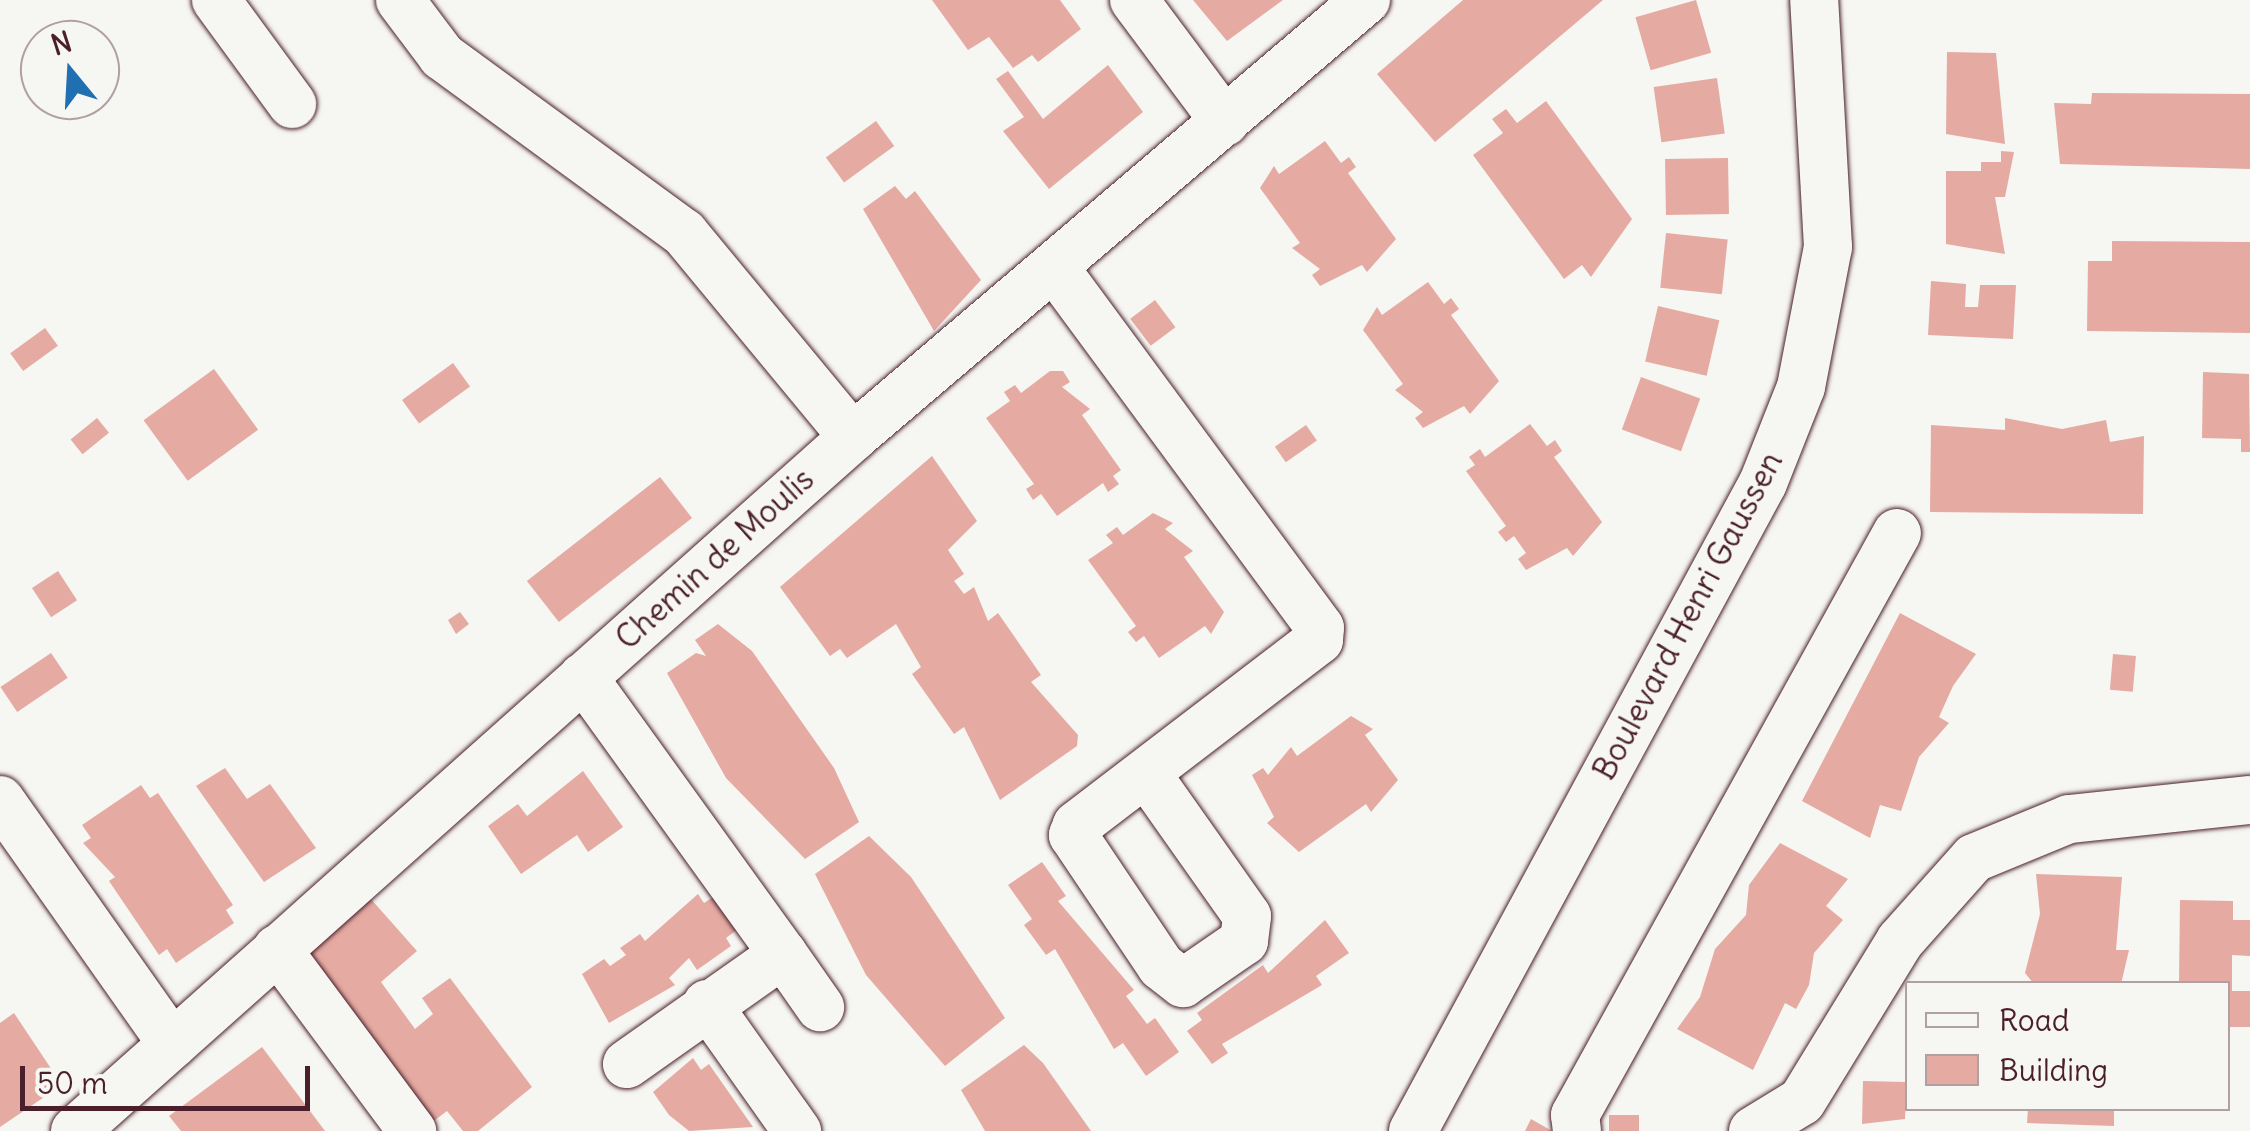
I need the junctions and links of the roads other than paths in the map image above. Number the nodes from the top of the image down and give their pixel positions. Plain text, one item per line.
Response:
1 (216, 0) edge
2 (400, 0) edge
3 (1134, 0) edge
4 (1366, 0) edge
5 (1814, 0) edge
6 (292, 104) dead end
7 (1225, 122) junction
8 (1054, 267) junction
9 (853, 437) junction
10 (1897, 532) dead end
11 (583, 677) junction
12 (1147, 774) dead end
13 (0, 800) edge
14 (2250, 800) edge
15 (277, 949) junction
16 (784, 954) junction
17 (707, 1004) junction
18 (820, 1007) dead end
19 (172, 1044) junction
20 (627, 1064) dead end
21 (1782, 1124) edge
22 (75, 1131) edge
23 (412, 1131) edge
24 (797, 1131) edge
25 (1413, 1131) edge
26 (1577, 1131) edge

1 - 6 street
2 - 9 street
3 - 7 street
4 - 7 street, Chemin de Moulis
5 - 25 street, Boulevard Henri Gaussen
7 - 8 street, Chemin de Moulis
8 - 9 street, Chemin de Moulis
8 - 12 street
9 - 11 street, Chemin de Moulis
10 - 26 street
11 - 15 street, Chemin de Moulis
11 - 16 street
13 - 19 street
14 - 21 street
15 - 19 street, Chemin de Moulis
15 - 23 street
16 - 17 street
16 - 18 street
17 - 20 street
17 - 24 street
19 - 22 street, Chemin de Moulis

